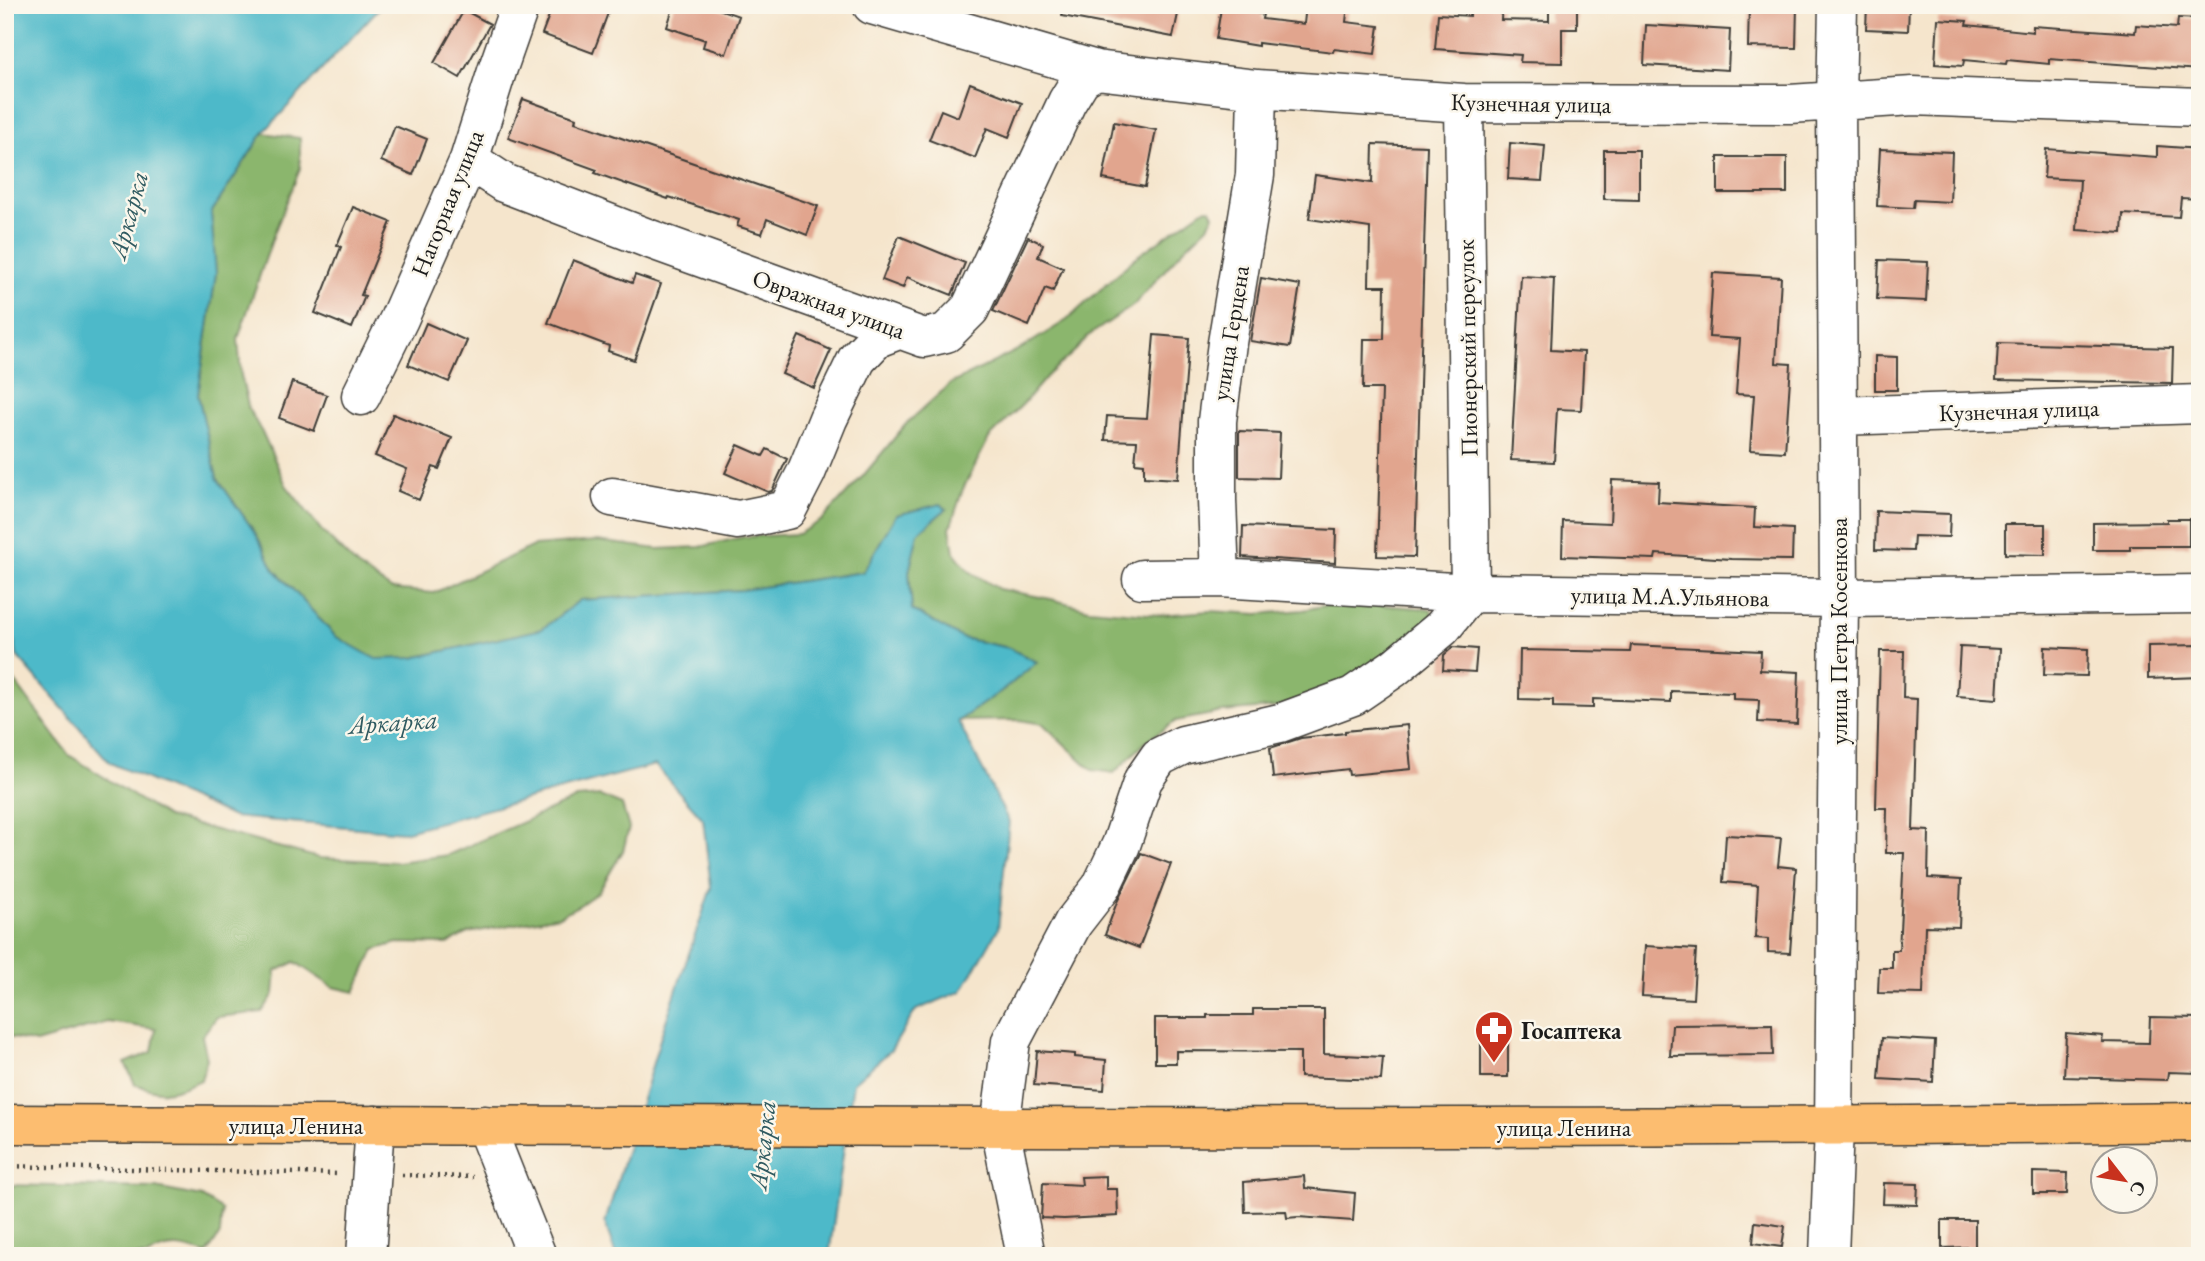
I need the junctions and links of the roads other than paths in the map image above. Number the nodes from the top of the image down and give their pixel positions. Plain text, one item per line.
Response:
1 (520, 5) edge
2 (872, 5) edge
3 (1838, 5) edge
4 (1096, 70) junction
5 (1257, 89) junction
6 (1836, 100) junction
7 (1464, 103) junction
8 (2200, 107) edge
9 (469, 160) junction
10 (898, 330) junction
11 (361, 396) dead end
12 (2200, 404) edge
13 (1838, 416) junction
14 (612, 497) dead end
15 (1220, 578) junction
16 (1142, 579) dead end
17 (1470, 593) junction
18 (2200, 594) edge
19 (1839, 598) junction
20 (2200, 1122) edge
21 (5, 1124) edge
22 (374, 1125) junction
23 (485, 1125) junction
24 (1000, 1127) junction
25 (1834, 1127) junction
26 (366, 1256) edge
27 (537, 1256) edge
28 (1026, 1256) edge
29 (1829, 1256) edge

1 - 9 street, Нагорная улица
2 - 4 street, Кузнечная улица
3 - 6 street, улица Петра Косенкова
4 - 5 street, Кузнечная улица
4 - 10 street, Овражная улица
5 - 7 street, Кузнечная улица
5 - 15 street, улица Герцена
6 - 7 street, Кузнечная улица
6 - 8 street, Кузнечная улица
6 - 13 street, улица Петра Косенкова
7 - 17 street, Пионерский переулок
9 - 10 street, Овражная улица
9 - 11 street, Нагорная улица
10 - 14 street
12 - 13 street, Кузнечная улица
13 - 19 street, улица Петра Косенкова
15 - 16 street, улица М.А.Ульянова
15 - 17 street, улица М.А.Ульянова
17 - 19 street, улица М.А.Ульянова
17 - 24 street
18 - 19 street, улица М.А.Ульянова
19 - 25 street, улица Петра Косенкова
20 - 25 main road, улица Ленина
21 - 22 main road, улица Ленина
22 - 23 main road, улица Ленина
22 - 26 street
23 - 24 main road, улица Ленина
23 - 27 street
24 - 25 main road, улица Ленина
24 - 28 street
25 - 29 street, улица Петра Косенкова

